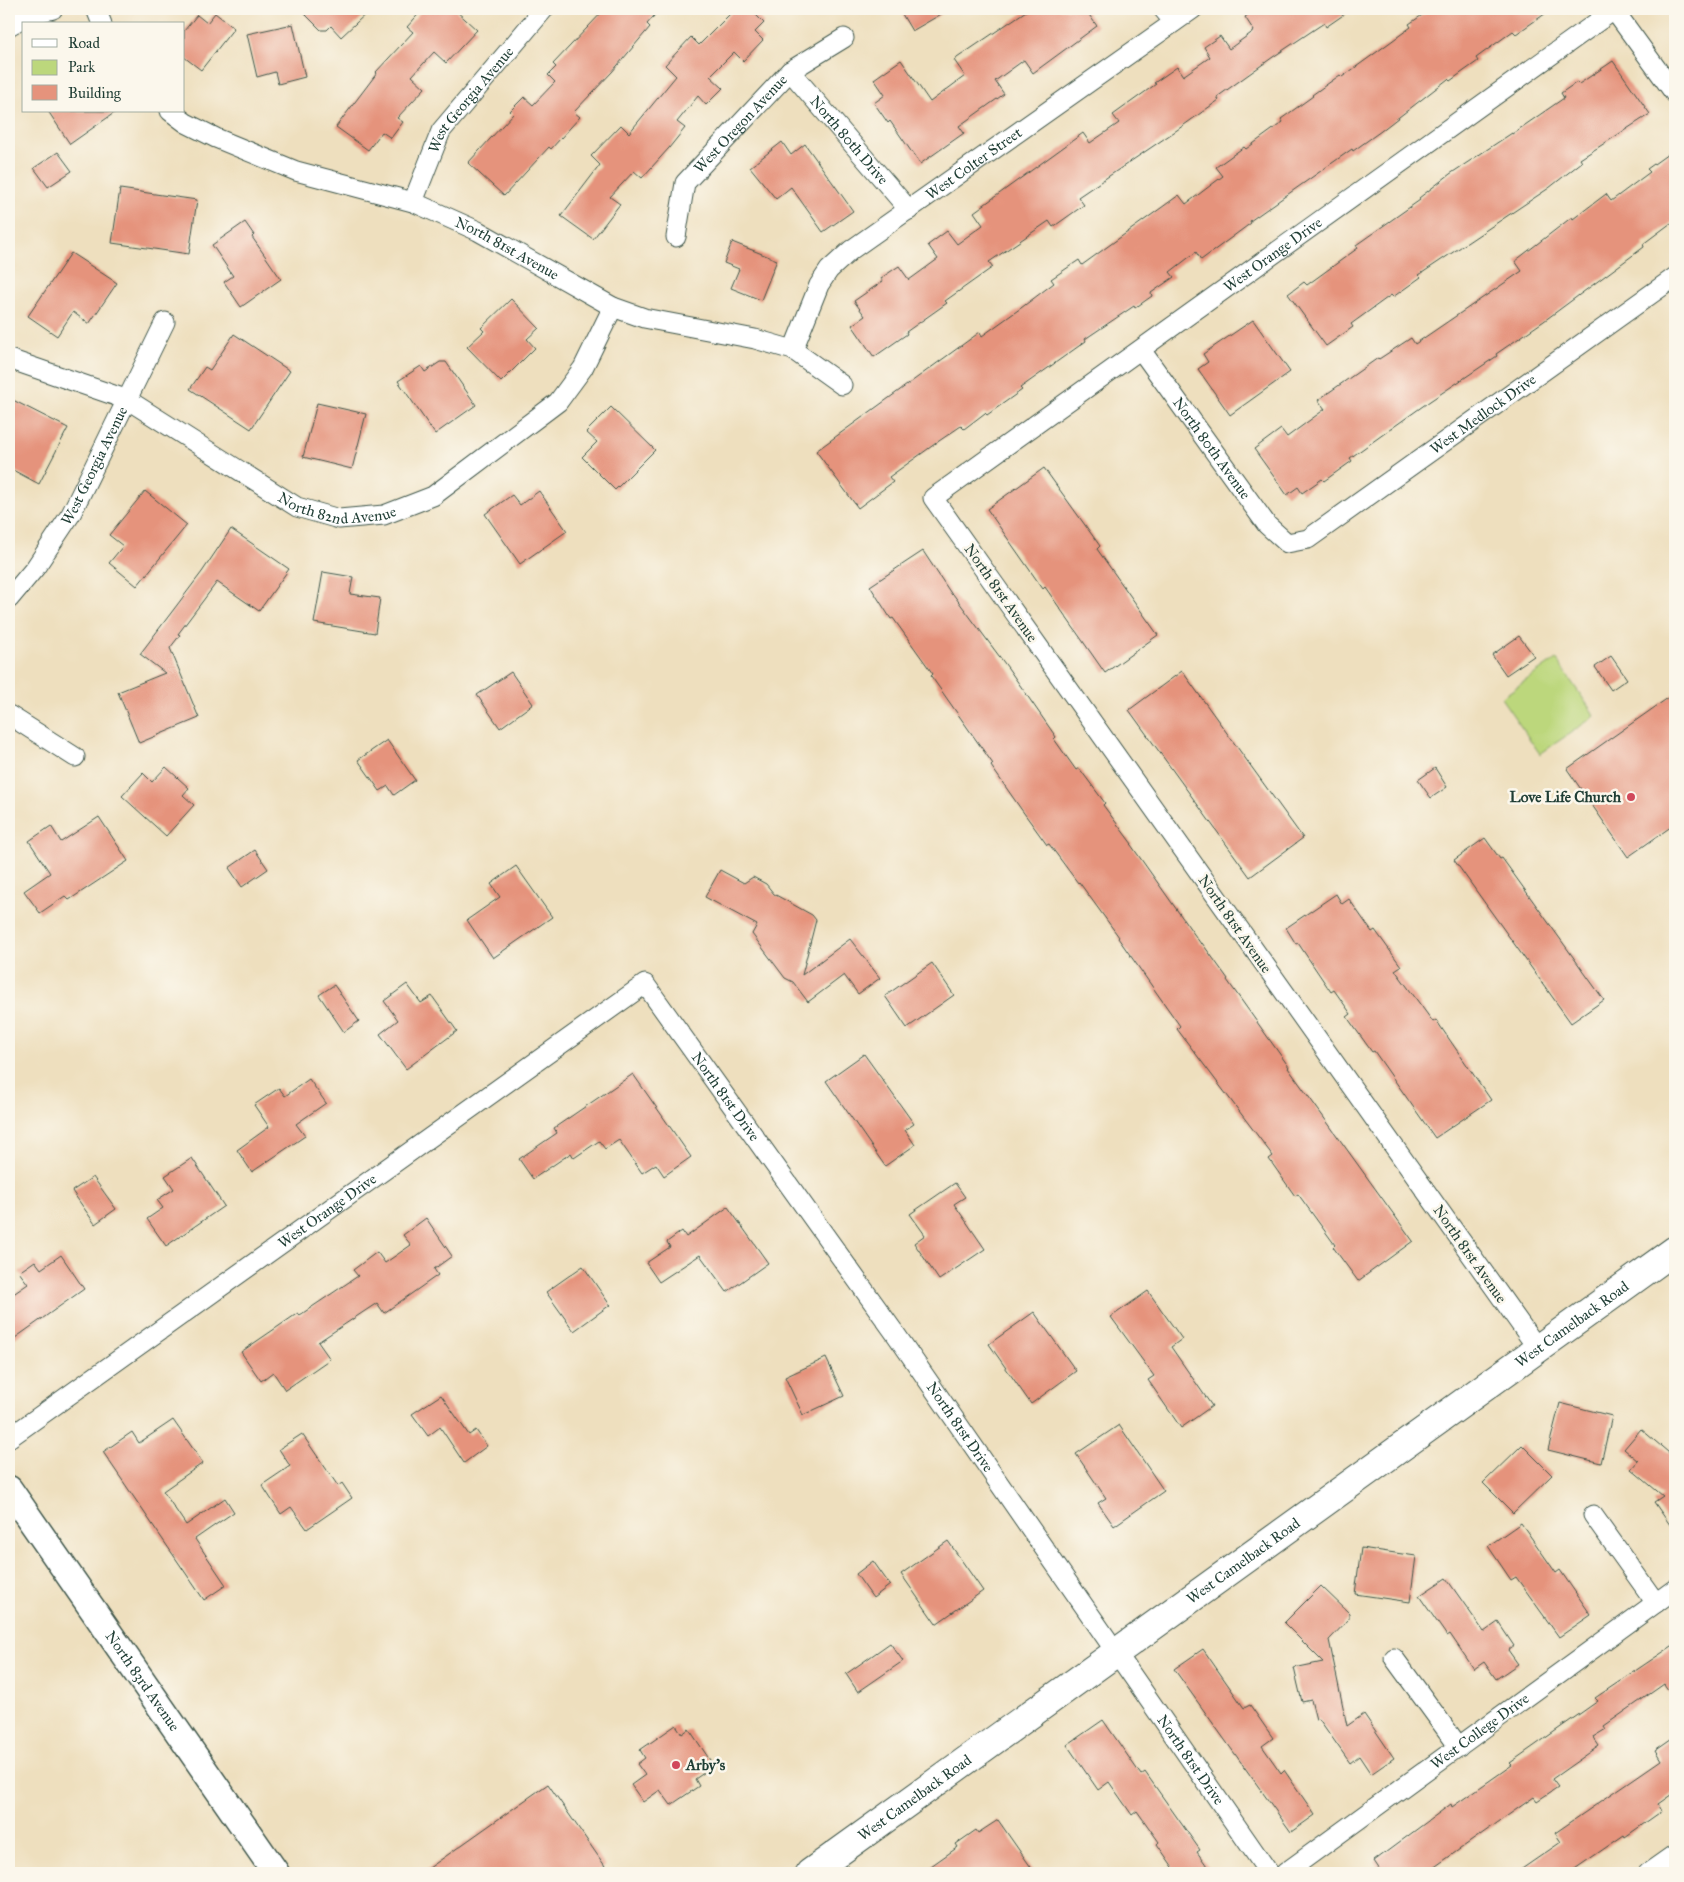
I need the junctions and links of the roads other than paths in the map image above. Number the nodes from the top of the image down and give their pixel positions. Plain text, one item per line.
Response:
1 (53, 9) edge
2 (96, 9) edge
3 (544, 9) edge
4 (1193, 9) edge
5 (1614, 10) edge
6 (1168, 16) edge
7 (101, 22) edge
8 (9, 26) edge
9 (844, 38) dead end
10 (790, 71) junction
11 (1675, 94) edge
12 (171, 112) edge
13 (413, 202) junction
14 (909, 210) junction
15 (676, 237) dead end
16 (1675, 277) edge
17 (613, 307) junction
18 (165, 322) dead end
19 (794, 350) junction
20 (1141, 350) junction
21 (9, 359) edge
22 (842, 385) dead end
23 (128, 400) junction
24 (933, 498) joint
25 (1286, 543) joint
26 (9, 599) edge
27 (9, 715) edge
28 (75, 757) dead end
29 (646, 984) joint
30 (1675, 1250) edge
31 (1538, 1349) junction
32 (9, 1438) edge
33 (9, 1488) edge
34 (1593, 1515) dead end
35 (1675, 1589) edge
36 (1656, 1603) junction
37 (1115, 1653) junction
38 (1394, 1658) dead end
39 (1458, 1747) junction
40 (1675, 1854) edge
41 (276, 1873) edge
42 (810, 1873) edge
43 (1268, 1873) edge
44 (1285, 1873) edge
45 (1648, 1873) edge

1 - 8 street
2 - 7 street
3 - 13 street, West Georgia Avenue
4 - 6 street, West Colter Street
5 - 11 street
5 - 20 street, West Orange Drive
6 - 14 street, West Colter Street
9 - 10 street, West Oregon Avenue
10 - 14 street, North 80th Drive
10 - 15 street, West Oregon Avenue
12 - 13 street, North 81st Avenue
13 - 17 street, North 81st Avenue
14 - 19 street, West Colter Street
16 - 25 street, West Medlock Drive
17 - 19 street, North 81st Avenue
17 - 23 street, North 82nd Avenue
18 - 23 street, West Georgia Avenue
19 - 22 street, North 81st Avenue
20 - 24 street, West Orange Drive
20 - 25 street, North 80th Avenue
21 - 23 street, North 82nd Avenue
23 - 26 street, West Georgia Avenue
24 - 31 street, North 81st Avenue
27 - 28 street
29 - 32 street, West Orange Drive
29 - 37 street, North 81st Drive
30 - 31 main road, West Camelback Road
31 - 37 main road, West Camelback Road
33 - 41 main road, North 83rd Avenue
34 - 36 street
35 - 36 street, West College Drive
36 - 39 street, West College Drive
37 - 42 main road, West Camelback Road
37 - 43 street, North 81st Drive
38 - 39 street
39 - 44 street, West College Drive
40 - 45 street

